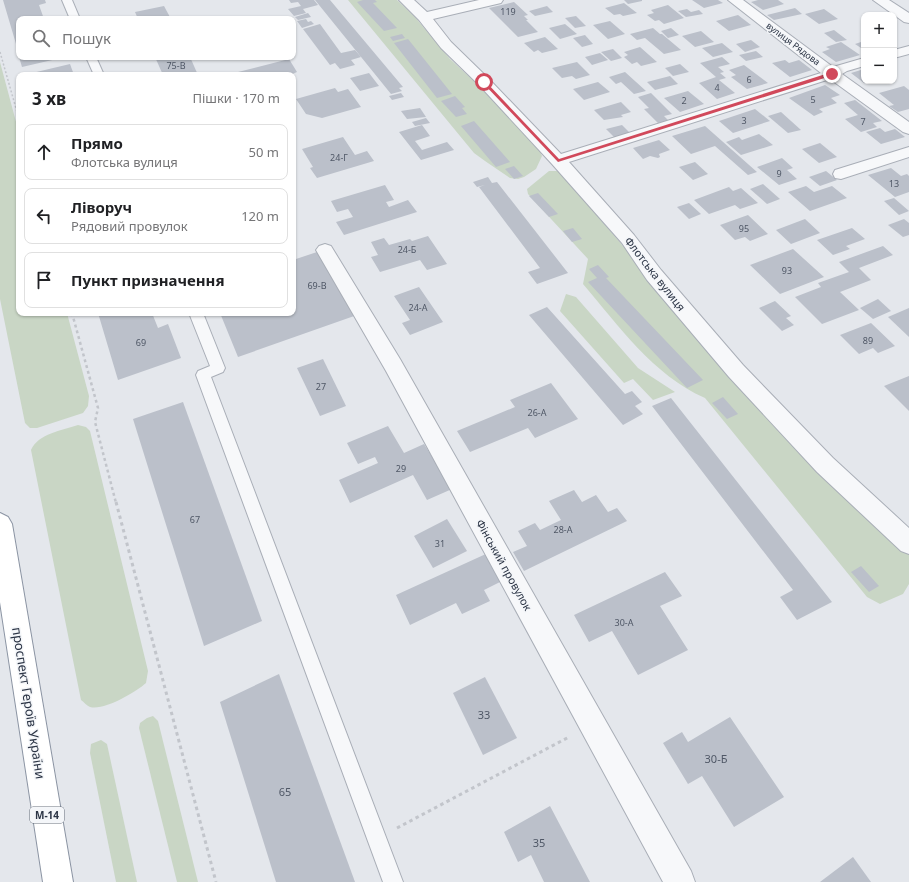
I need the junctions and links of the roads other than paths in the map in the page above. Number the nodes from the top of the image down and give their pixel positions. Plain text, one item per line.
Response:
1 (67, 0) edge
2 (406, 0) edge
3 (496, 0) edge
4 (735, 0) edge
5 (880, 0) edge
6 (74, 16) edge
7 (424, 17) junction
8 (909, 19) edge
9 (909, 50) edge
10 (897, 53) edge
11 (92, 60) edge
12 (861, 63) edge
13 (97, 72) edge
14 (832, 74) junction
15 (909, 129) edge
16 (909, 152) edge
17 (558, 160) junction
18 (841, 174) dead end
19 (325, 250) dead end
20 (197, 316) edge
21 (0, 524) edge
22 (909, 543) edge
23 (58, 882) edge
24 (393, 882) edge
25 (680, 882) edge

1 - 6 lane
2 - 7 street, Флотська вулиця
3 - 7 street
4 - 14 street, вулиця Рядова
5 - 8 street
7 - 17 street, Флотська вулиця
9 - 10 street
11 - 13 lane
12 - 14 street
14 - 15 street, вулиця Рядова
14 - 17 street
16 - 18 street
17 - 22 street, Флотська вулиця
19 - 25 street, Фінський провулок
20 - 24 lane
21 - 23 highway, проспект Героїв України / М-14

